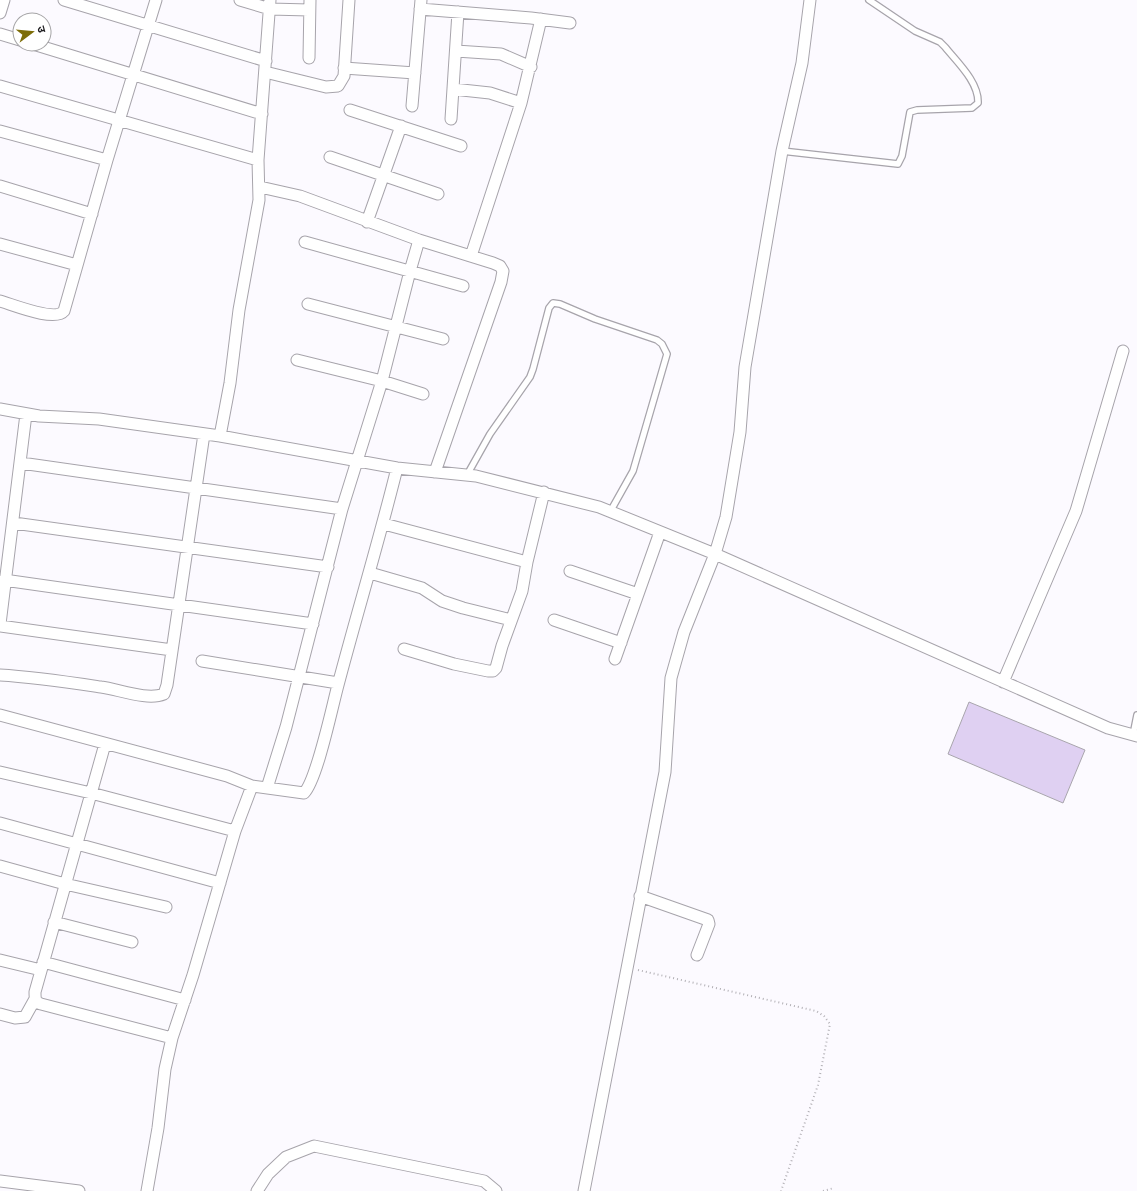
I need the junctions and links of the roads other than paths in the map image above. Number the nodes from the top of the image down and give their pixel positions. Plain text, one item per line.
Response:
1 (4, 0) edge
2 (64, 0) edge
3 (156, 0) edge
4 (240, 0) edge
5 (349, 0) edge
6 (810, 0) edge
7 (869, 0) edge
8 (270, 4) edge
9 (310, 5) edge
10 (421, 5) edge
11 (458, 12) junction
12 (0, 13) edge
13 (541, 19) junction
14 (570, 23) dead end
15 (149, 26) junction
16 (0, 34) edge
17 (12, 38) edge
18 (52, 50) edge
19 (456, 51) junction
20 (309, 58) dead end
21 (266, 66) junction
22 (531, 67) junction
23 (344, 68) junction
24 (415, 73) junction
25 (134, 75) junction
26 (0, 86) edge
27 (453, 88) junction
28 (521, 103) junction
29 (412, 106) dead end
30 (350, 110) dead end
31 (262, 114) junction
32 (451, 119) dead end
33 (120, 121) junction
34 (401, 126) junction
35 (0, 131) edge
36 (461, 146) dead end
37 (782, 151) junction
38 (330, 158) dead end
39 (107, 160) junction
40 (258, 160) junction
41 (384, 177) junction
42 (0, 186) edge
43 (260, 187) junction
44 (438, 194) dead end
45 (92, 214) junction
46 (367, 222) junction
47 (419, 240) junction
48 (306, 242) dead end
49 (0, 244) edge
50 (471, 256) junction
51 (77, 265) junction
52 (410, 271) junction
53 (463, 286) dead end
54 (0, 301) edge
55 (308, 304) dead end
56 (396, 326) junction
57 (443, 339) dead end
58 (1123, 351) dead end
59 (297, 360) dead end
60 (382, 381) junction
61 (423, 394) dead end
62 (0, 409) edge
63 (26, 414) junction
64 (204, 434) junction
65 (220, 436) junction
66 (358, 461) junction
67 (21, 463) junction
68 (397, 468) junction
69 (435, 472) junction
70 (466, 475) junction
71 (197, 489) junction
72 (544, 492) junction
73 (342, 509) junction
74 (610, 512) junction
75 (14, 523) junction
76 (384, 524) junction
77 (660, 532) junction
78 (188, 546) junction
79 (715, 554) junction
80 (527, 562) junction
81 (328, 567) junction
82 (570, 571) dead end
83 (370, 573) junction
84 (4, 580) junction
85 (638, 594) junction
86 (180, 604) junction
87 (511, 620) junction
88 (554, 620) dead end
89 (313, 624) junction
90 (0, 625) edge
91 (621, 643) junction
92 (404, 649) dead end
93 (172, 650) junction
94 (615, 660) dead end
95 (202, 661) dead end
96 (0, 675) edge
97 (300, 677) junction
98 (1003, 682) junction
99 (338, 683) junction
100 (0, 715) edge
101 (1137, 715) edge
102 (1135, 735) edge
103 (105, 744) junction
104 (0, 772) edge
105 (252, 786) junction
106 (267, 788) junction
107 (91, 793) junction
108 (0, 823) edge
109 (235, 831) junction
110 (76, 843) junction
111 (0, 866) edge
112 (220, 883) junction
113 (64, 884) junction
114 (640, 896) junction
115 (166, 907) dead end
116 (54, 922) junction
117 (132, 942) dead end
118 (697, 955) dead end
119 (0, 960) edge
120 (42, 966) junction
121 (35, 999) junction
122 (185, 1000) junction
123 (0, 1014) edge
124 (172, 1038) junction
125 (0, 1181) edge
126 (79, 1191) edge
127 (146, 1191) edge
128 (257, 1191) edge
129 (496, 1191) edge
130 (584, 1191) edge

1 - 12 street
2 - 15 street
3 - 15 street
4 - 8 street
5 - 23 street
6 - 37 street
7 - 37 lane
8 - 9 street
8 - 21 street
9 - 20 street
10 - 11 street
10 - 24 street
11 - 13 street
11 - 19 street
13 - 14 street
13 - 22 street
15 - 21 street
15 - 25 street
16 - 17 street
18 - 25 street
19 - 22 street
19 - 27 street
21 - 23 street
21 - 31 street
22 - 28 street
23 - 24 street
24 - 29 street
25 - 31 street
25 - 33 street
26 - 33 street
27 - 28 street
27 - 32 street
28 - 50 street
30 - 34 street
31 - 40 street
33 - 39 street
33 - 40 street
34 - 36 street
34 - 41 street
35 - 39 street
37 - 79 street
38 - 41 street
39 - 45 street
40 - 43 street
41 - 44 street
41 - 46 street
42 - 45 street
43 - 46 street
43 - 65 street
45 - 51 street
46 - 47 street
47 - 50 street
47 - 52 street
48 - 52 street
49 - 51 street
50 - 69 street
51 - 54 street
52 - 53 street
52 - 56 street
55 - 56 street
56 - 57 street
56 - 60 street
58 - 98 street
59 - 60 street
60 - 61 street
60 - 66 street
62 - 63 street
63 - 64 street
63 - 67 street
64 - 65 street
64 - 71 street
65 - 66 street
66 - 68 street
66 - 73 street
67 - 71 street
67 - 75 street
68 - 69 street
68 - 76 street
69 - 70 street
70 - 72 street
70 - 74 lane
71 - 73 street
71 - 78 street
72 - 74 street
72 - 80 street
73 - 81 street
74 - 77 street
75 - 78 street
75 - 84 street
76 - 80 street
76 - 83 street
77 - 79 street
77 - 85 street
78 - 81 street
78 - 86 street
79 - 98 street
79 - 114 street
80 - 87 street
81 - 89 street
82 - 85 street
83 - 87 street
83 - 99 street
84 - 86 street
84 - 90 street
85 - 91 street
86 - 89 street
86 - 93 street
87 - 92 street
88 - 91 street
89 - 97 street
90 - 93 street
91 - 94 street
93 - 96 street
95 - 97 street
97 - 99 street
97 - 106 street
98 - 102 street
99 - 106 street
100 - 103 street
101 - 102 lane
103 - 105 street
103 - 107 street
104 - 107 street
105 - 106 street
105 - 109 street
107 - 109 street
107 - 110 street
108 - 110 street
109 - 112 street
110 - 112 street
110 - 113 street
111 - 113 street
112 - 122 street
113 - 115 street
113 - 116 street
114 - 118 street
114 - 130 street
116 - 117 street
116 - 120 street
119 - 120 street
120 - 121 street
120 - 122 street
121 - 123 street
121 - 124 street
122 - 124 street
124 - 127 street
125 - 126 street
128 - 129 street

